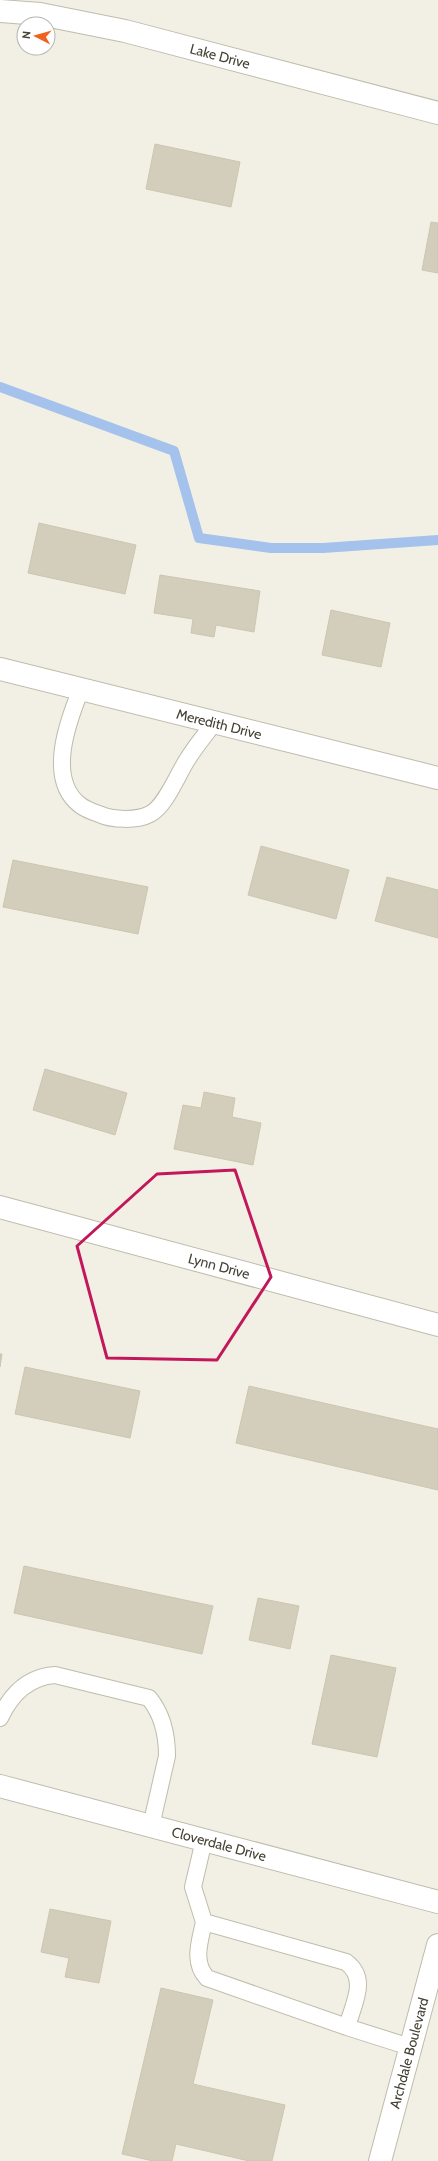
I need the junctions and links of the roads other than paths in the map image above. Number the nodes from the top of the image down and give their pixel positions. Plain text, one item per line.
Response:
1 (0, 11) edge
2 (438, 113) edge
3 (0, 669) edge
4 (81, 689) junction
5 (214, 723) junction
6 (438, 778) edge
7 (0, 1208) edge
8 (438, 1325) edge
9 (0, 1718) edge
10 (0, 1786) edge
11 (151, 1826) junction
12 (204, 1840) junction
13 (438, 1902) edge
14 (204, 1922) junction
15 (438, 1944) edge
16 (347, 2027) junction
17 (410, 2047) junction
18 (380, 2161) edge

1 - 2 street, Lake Drive
3 - 4 street, Meredith Drive
4 - 5 street, Meredith Drive
4 - 5 lane
5 - 6 street, Meredith Drive
7 - 8 street, Lynn Drive
9 - 11 lane
10 - 11 street, Cloverdale Drive
11 - 12 street, Cloverdale Drive
12 - 13 street, Cloverdale Drive
12 - 14 lane
14 - 16 lane
14 - 16 lane
15 - 17 street, Archdale Boulevard
16 - 17 lane
17 - 18 street, Archdale Boulevard

